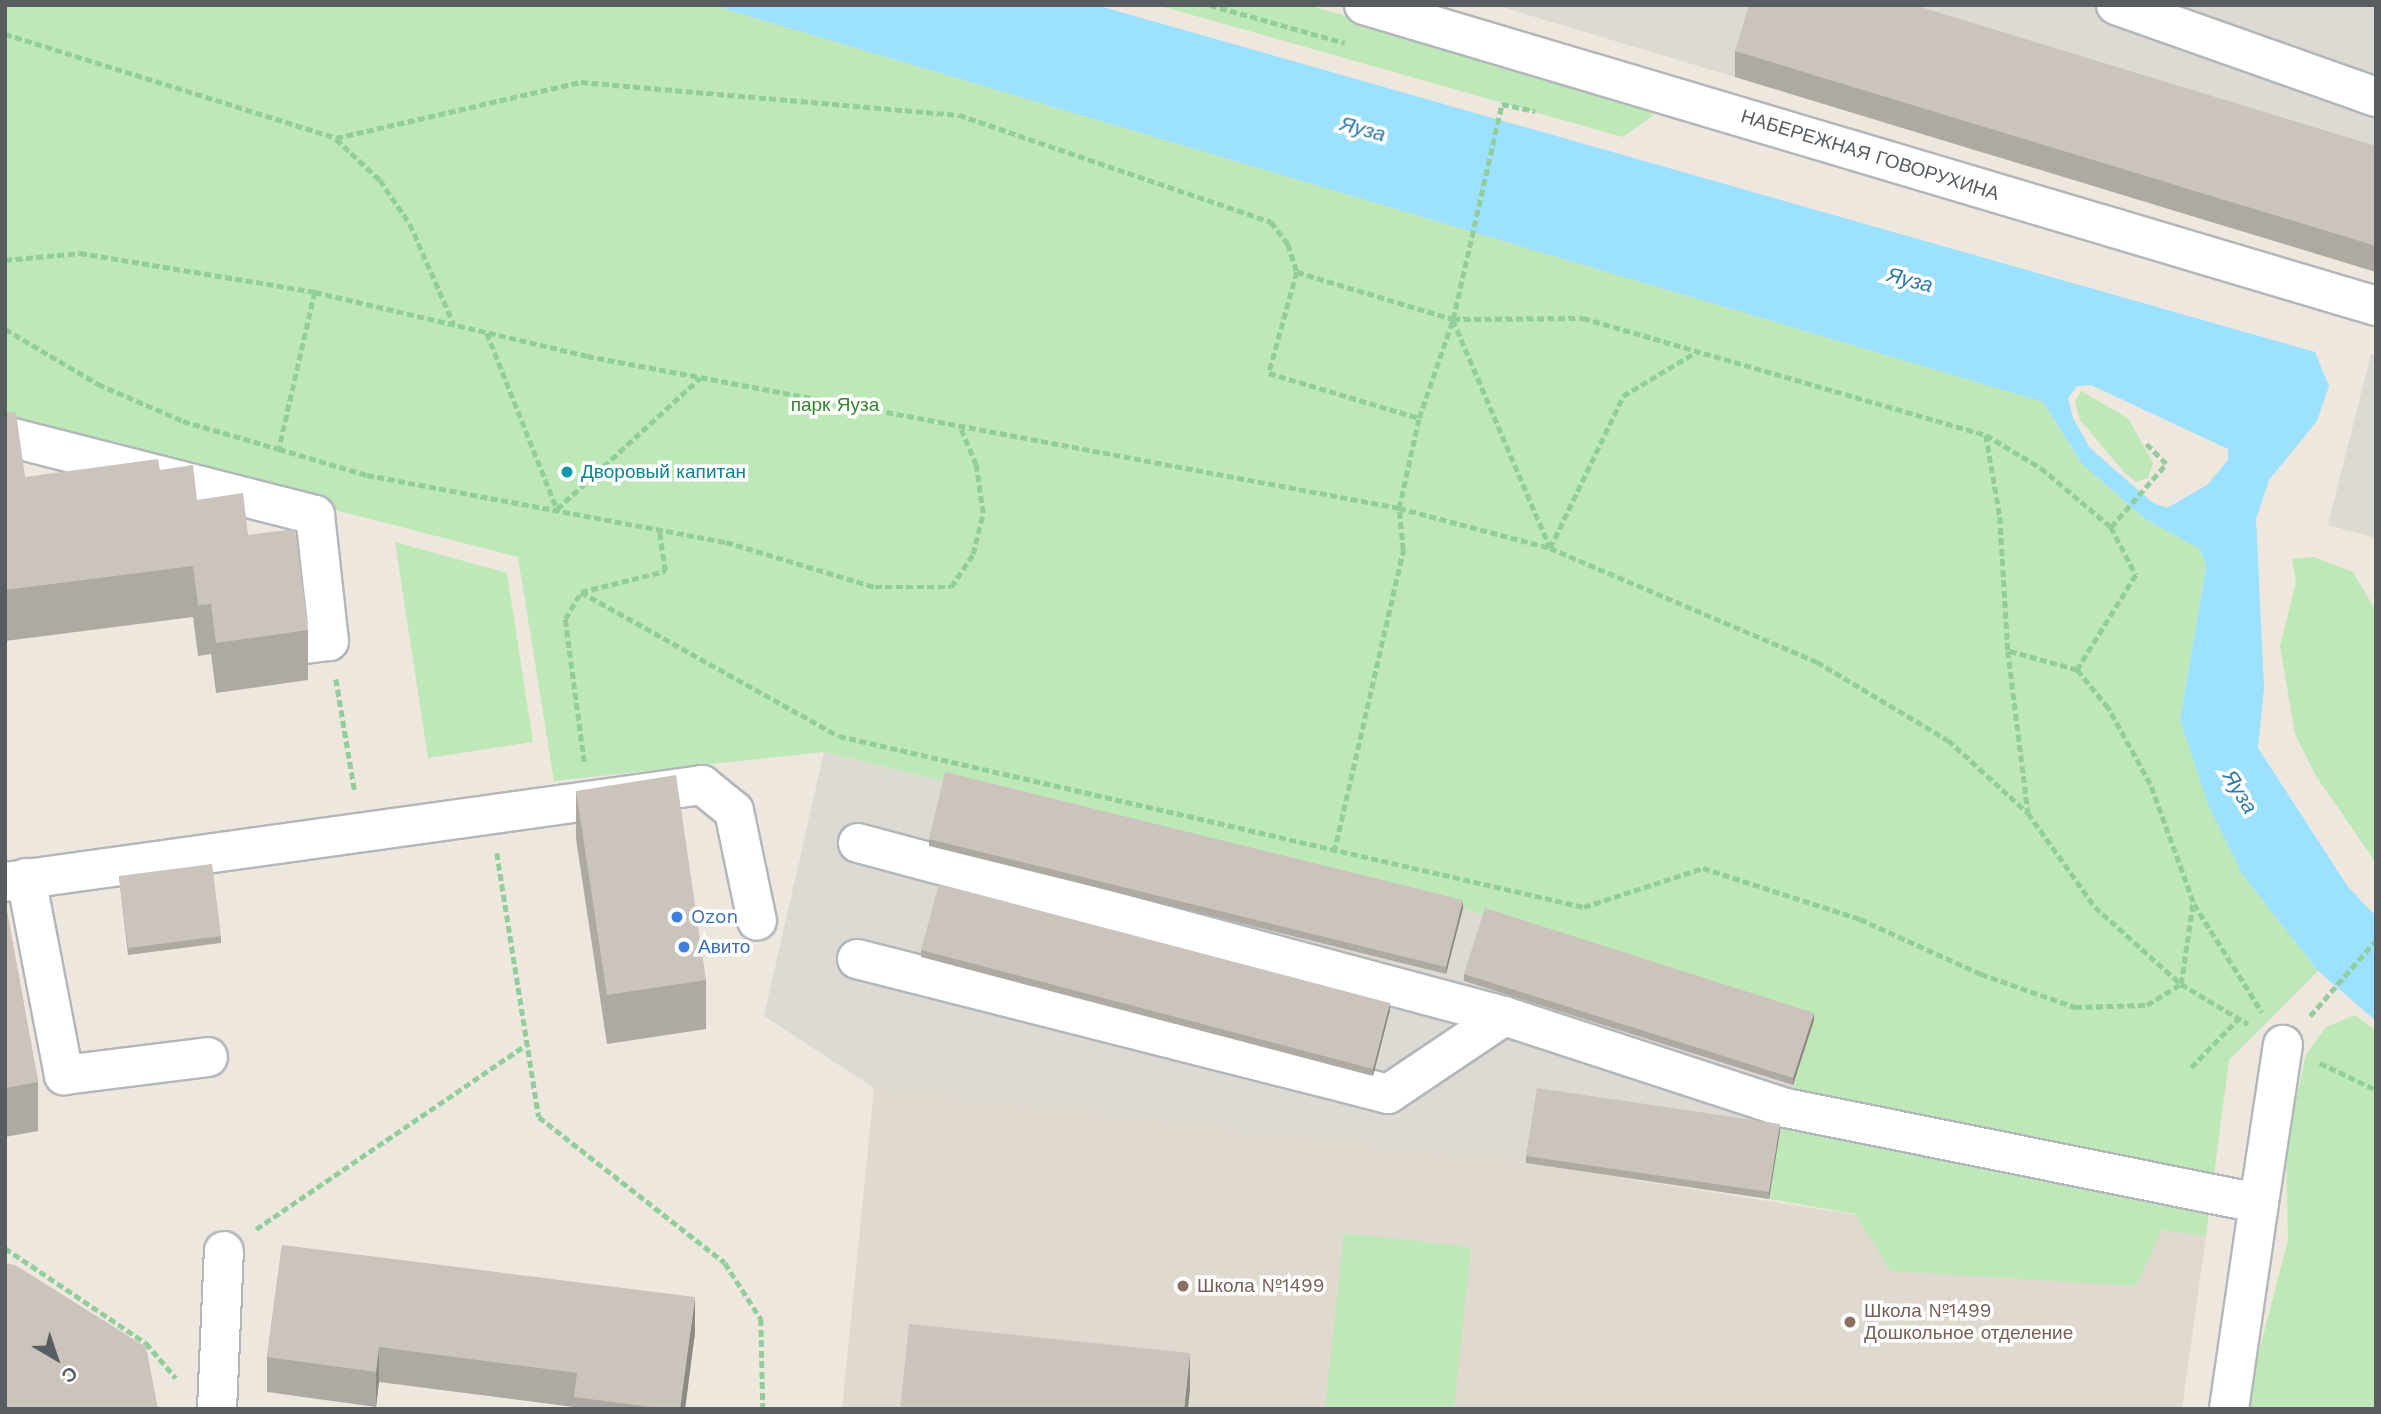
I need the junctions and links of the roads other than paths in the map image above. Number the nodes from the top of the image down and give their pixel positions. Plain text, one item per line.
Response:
1 (1364, 5) edge
2 (2116, 5) edge
3 (2376, 97) edge
4 (2376, 306) edge
5 (5, 436) edge
6 (316, 642) road end
7 (858, 843) dead end
8 (16, 880) edge
9 (757, 920) dead end
10 (857, 959) dead end
11 (1504, 1016) junction
12 (2283, 1045) road end
13 (208, 1057) dead end
14 (2259, 1203) junction
15 (224, 1251) road end
16 (202, 1399) edge
17 (2229, 1409) edge

1 - 4 street, НАБЕРЕЖНАЯ ГОВОРУХИНА
2 - 3 street
5 - 6 street
7 - 11 street
8 - 9 street
8 - 13 street
10 - 11 street
11 - 14 street
12 - 14 street
14 - 17 street
15 - 16 street

